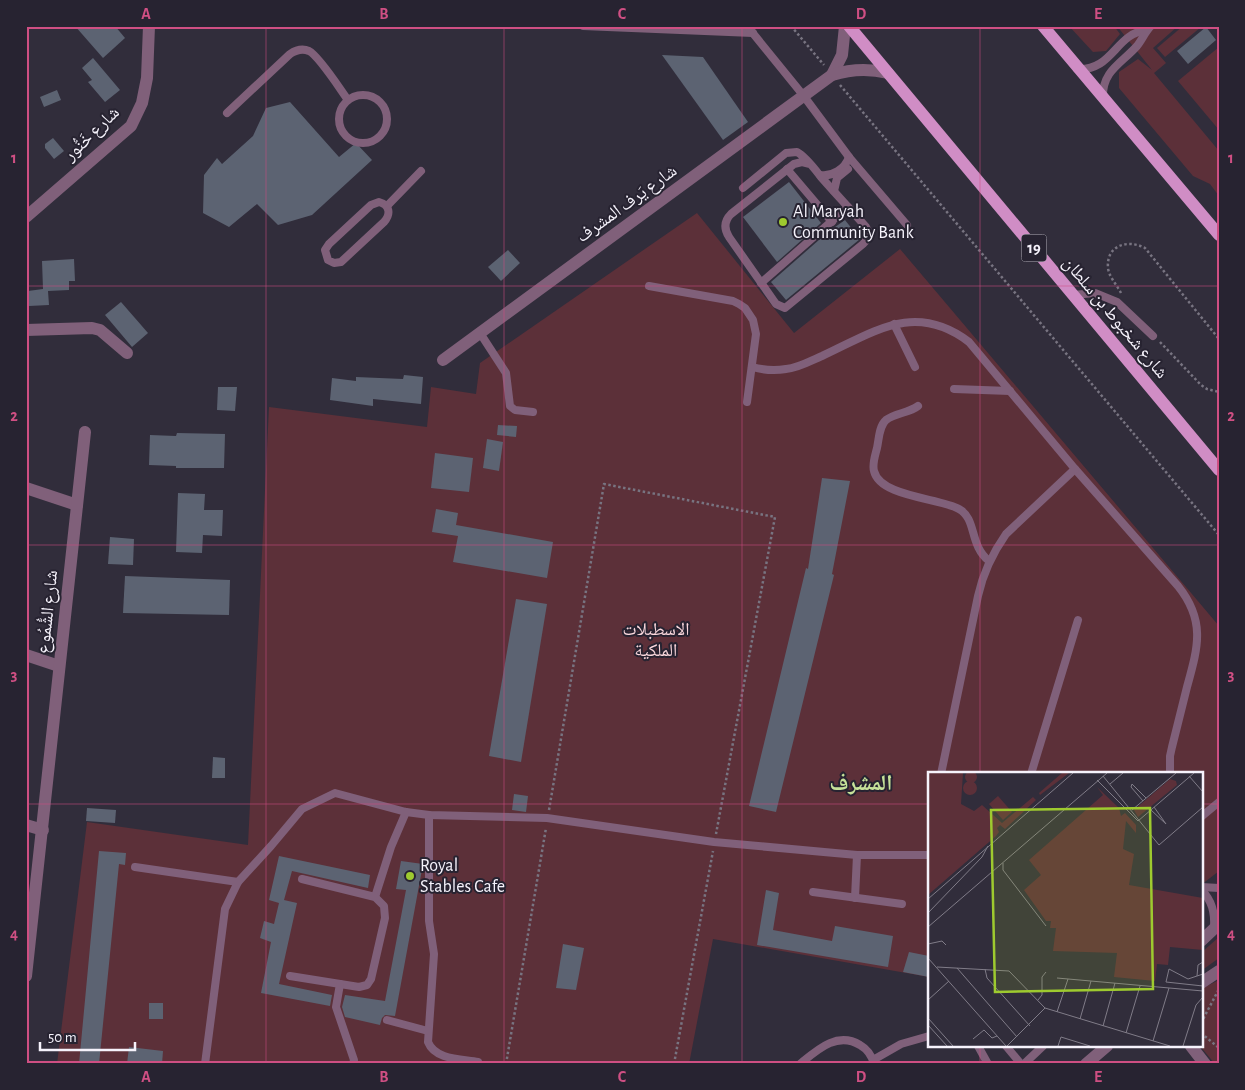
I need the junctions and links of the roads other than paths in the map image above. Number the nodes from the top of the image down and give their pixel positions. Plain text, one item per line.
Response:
1 (149, 26) edge
2 (583, 26) edge
3 (747, 26) edge
4 (845, 26) edge
5 (849, 26) edge
6 (1043, 26) edge
7 (637, 27) edge
8 (1148, 28) edge
9 (753, 33) junction
10 (1078, 69) junction
11 (888, 73) junction
12 (832, 75) junction
13 (803, 96) junction
14 (1104, 98) junction
15 (348, 100) junction
16 (226, 113) dead end
17 (850, 157) junction
18 (810, 164) junction
19 (857, 165) junction
20 (788, 169) junction
21 (420, 171) dead end
22 (820, 175) junction
23 (743, 188) dead end
24 (834, 192) junction
25 (387, 206) junction
26 (848, 207) junction
27 (26, 217) edge
28 (832, 222) junction
29 (907, 225) dead end
30 (1219, 235) edge
31 (761, 283) junction
32 (649, 286) dead end
33 (1073, 295) junction
34 (894, 324) junction
35 (26, 330) edge
36 (480, 333) junction
37 (1153, 336) road end
38 (127, 353) dead end
39 (443, 360) dead end
40 (752, 367) junction
41 (915, 367) dead end
42 (954, 389) dead end
43 (1010, 392) junction
44 (747, 402) dead end
45 (918, 406) dead end
46 (533, 412) dead end
47 (85, 432) dead end
48 (1075, 469) junction
49 (1219, 470) edge
50 (26, 488) edge
51 (77, 505) junction
52 (990, 561) junction
53 (1078, 620) dead end
54 (26, 655) edge
55 (59, 666) junction
56 (941, 772) edge
57 (1031, 772) edge
58 (1170, 772) edge
59 (1219, 802) edge
60 (406, 812) junction
61 (429, 815) junction
62 (1202, 816) edge
63 (26, 825) edge
64 (43, 830) junction
65 (857, 855) junction
66 (928, 855) edge
67 (135, 868) dead end
68 (302, 879) dead end
69 (238, 882) junction
70 (1202, 888) edge
71 (1219, 888) edge
72 (1202, 890) edge
73 (813, 892) dead end
74 (375, 897) junction
75 (855, 898) junction
76 (902, 904) dead end
77 (1216, 926) edge
78 (1202, 940) edge
79 (1219, 971) edge
80 (26, 976) edge
81 (290, 976) dead end
82 (1202, 982) edge
83 (340, 984) junction
84 (387, 1020) dead end
85 (428, 1031) junction
86 (928, 1036) edge
87 (979, 1048) edge
88 (1008, 1048) edge
89 (1041, 1048) edge
90 (1105, 1048) edge
91 (1193, 1048) edge
92 (478, 1062) dead end
93 (874, 1062) edge
94 (206, 1064) edge
95 (353, 1064) edge
96 (800, 1064) edge
97 (988, 1064) edge
98 (1022, 1064) edge
99 (1086, 1064) edge
100 (1205, 1064) edge

1 - 27 street, شارع خَنُّور
2 - 7 lane
3 - 9 lane
4 - 12 street, شارع يَرف المشرف
5 - 11 main road, شارع شخبوط بن سلطان / 19
6 - 10 main road
7 - 9 lane
8 - 10 lane
8 - 14 lane
9 - 13 lane
10 - 14 main road
11 - 12 street, شارع يَرف المشرف
11 - 33 main road, شارع شخبوط بن سلطان / 19
12 - 13 street, شارع يَرف المشرف
13 - 17 lane
13 - 36 street, شارع يَرف المشرف
14 - 30 main road
15 - 15 lane
15 - 16 lane
17 - 19 lane
17 - 22 lane
18 - 20 lane
18 - 22 lane
18 - 23 lane
19 - 24 lane
19 - 29 lane
20 - 28 lane
20 - 31 lane
21 - 25 lane
22 - 24 lane
24 - 26 lane
25 - 25 lane
26 - 28 lane
26 - 31 lane
28 - 31 lane
32 - 40 lane
33 - 37 lane
33 - 49 main road, شارع شخبوط بن سلطان / 19
34 - 40 lane
34 - 41 lane
34 - 43 lane
35 - 38 street
36 - 39 street, شارع يَرف المشرف
36 - 46 lane
40 - 44 lane
42 - 43 lane
43 - 48 lane
45 - 52 lane
47 - 51 street, شارع الشُّمُوع
48 - 52 lane
48 - 58 lane
50 - 51 street
51 - 55 street, شارع الشُّمُوع
52 - 56 lane
53 - 57 lane
54 - 55 street
55 - 64 street, شارع الشُّمُوع
59 - 62 lane
60 - 61 lane
60 - 69 lane
60 - 74 lane
61 - 65 lane
61 - 85 lane
63 - 64 street
64 - 80 street, شارع الشُّمُوع
65 - 66 lane
65 - 75 lane
67 - 69 lane
68 - 74 lane
69 - 94 lane
70 - 71 lane
72 - 77 lane
73 - 75 lane
74 - 83 lane
75 - 76 lane
77 - 78 street
79 - 82 street
81 - 83 lane
83 - 95 lane
84 - 85 lane
85 - 92 lane
86 - 93 lane
87 - 97 lane
88 - 98 lane
89 - 98 lane
90 - 99 street
91 - 100 street
93 - 96 lane

